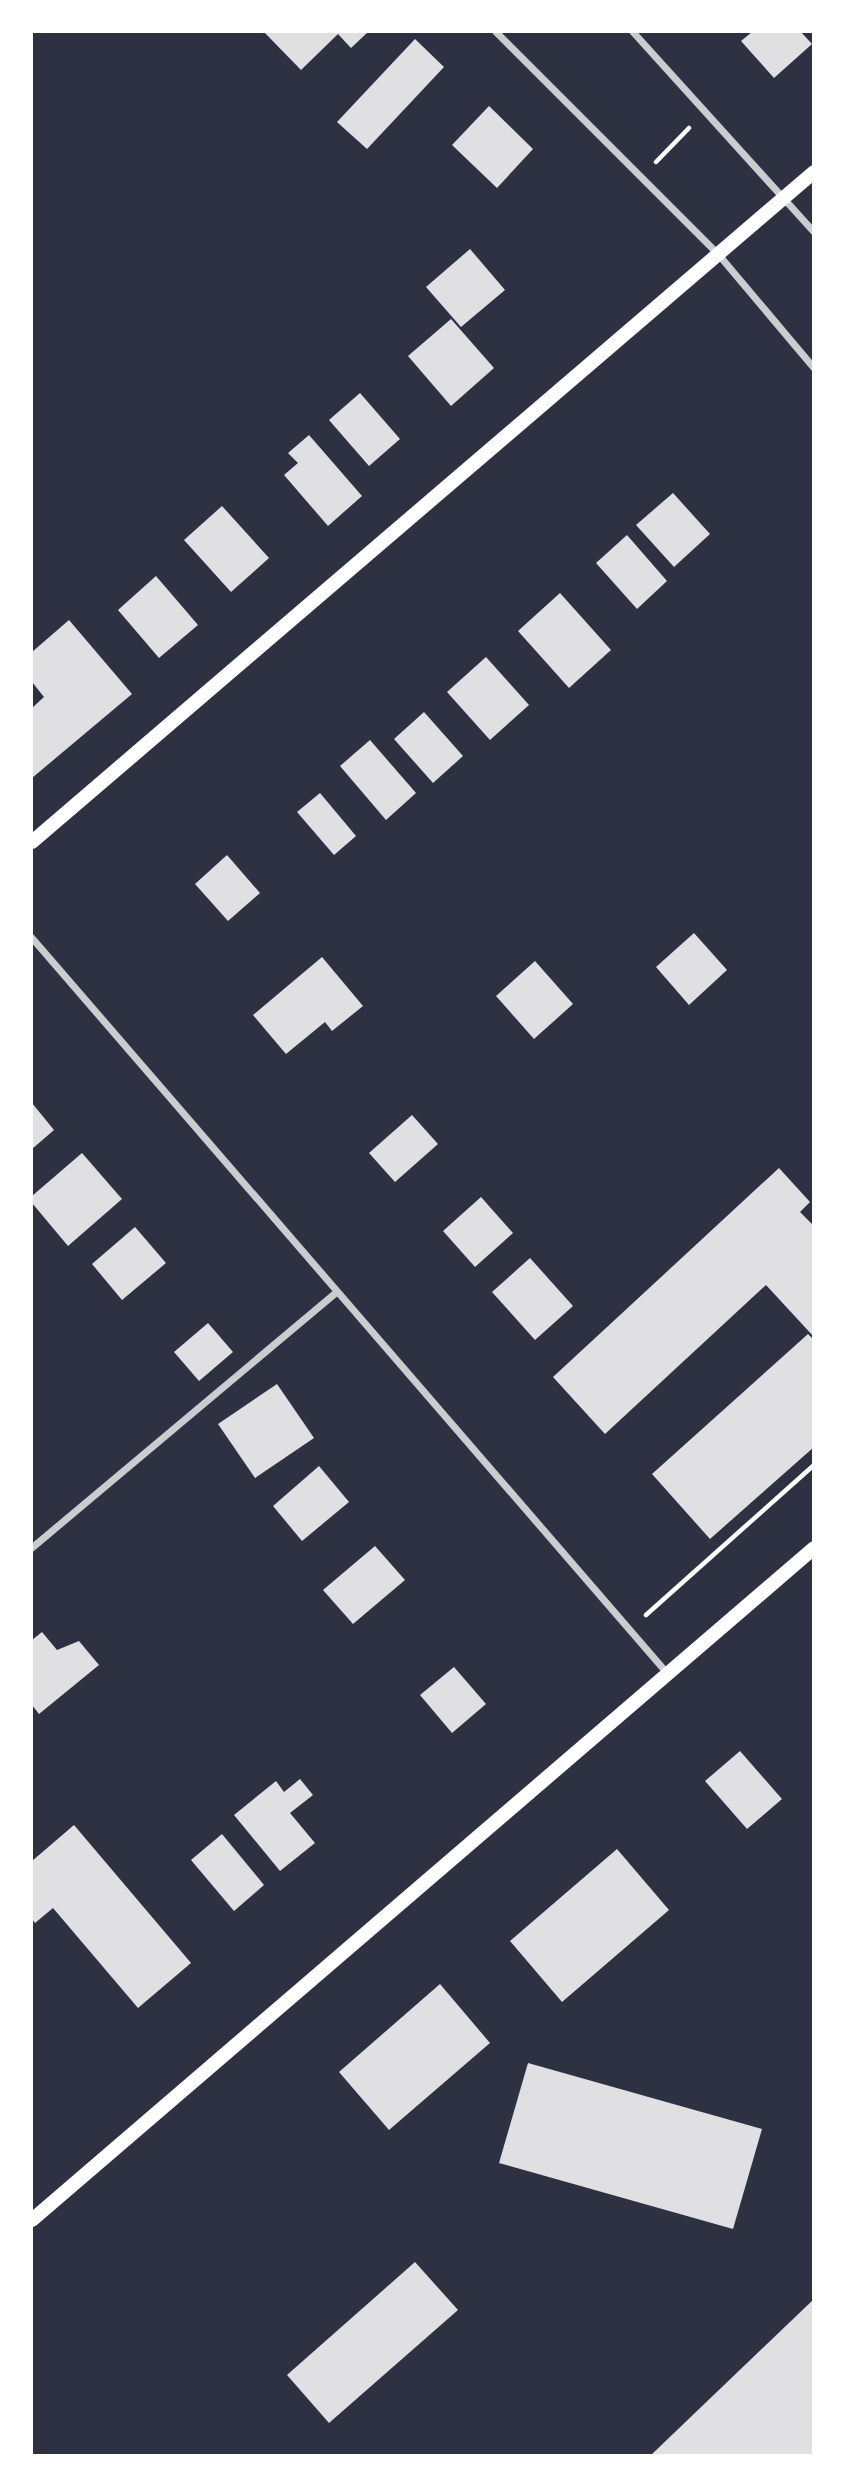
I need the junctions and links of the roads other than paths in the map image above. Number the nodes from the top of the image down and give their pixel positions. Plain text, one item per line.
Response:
1 (496, 32) edge
2 (632, 32) edge
3 (814, 172) edge
4 (784, 197) junction
5 (814, 232) edge
6 (718, 254) junction
7 (814, 368) edge
8 (32, 842) edge
9 (32, 937) edge
10 (337, 1292) junction
11 (32, 1548) edge
12 (814, 1548) edge
13 (668, 1674) junction
14 (32, 2220) edge

1 - 6 street
2 - 4 street
3 - 4 main road
4 - 5 street
4 - 6 main road
6 - 7 street
6 - 8 main road
9 - 10 street
10 - 11 street
10 - 13 street
12 - 13 main road
13 - 14 main road

